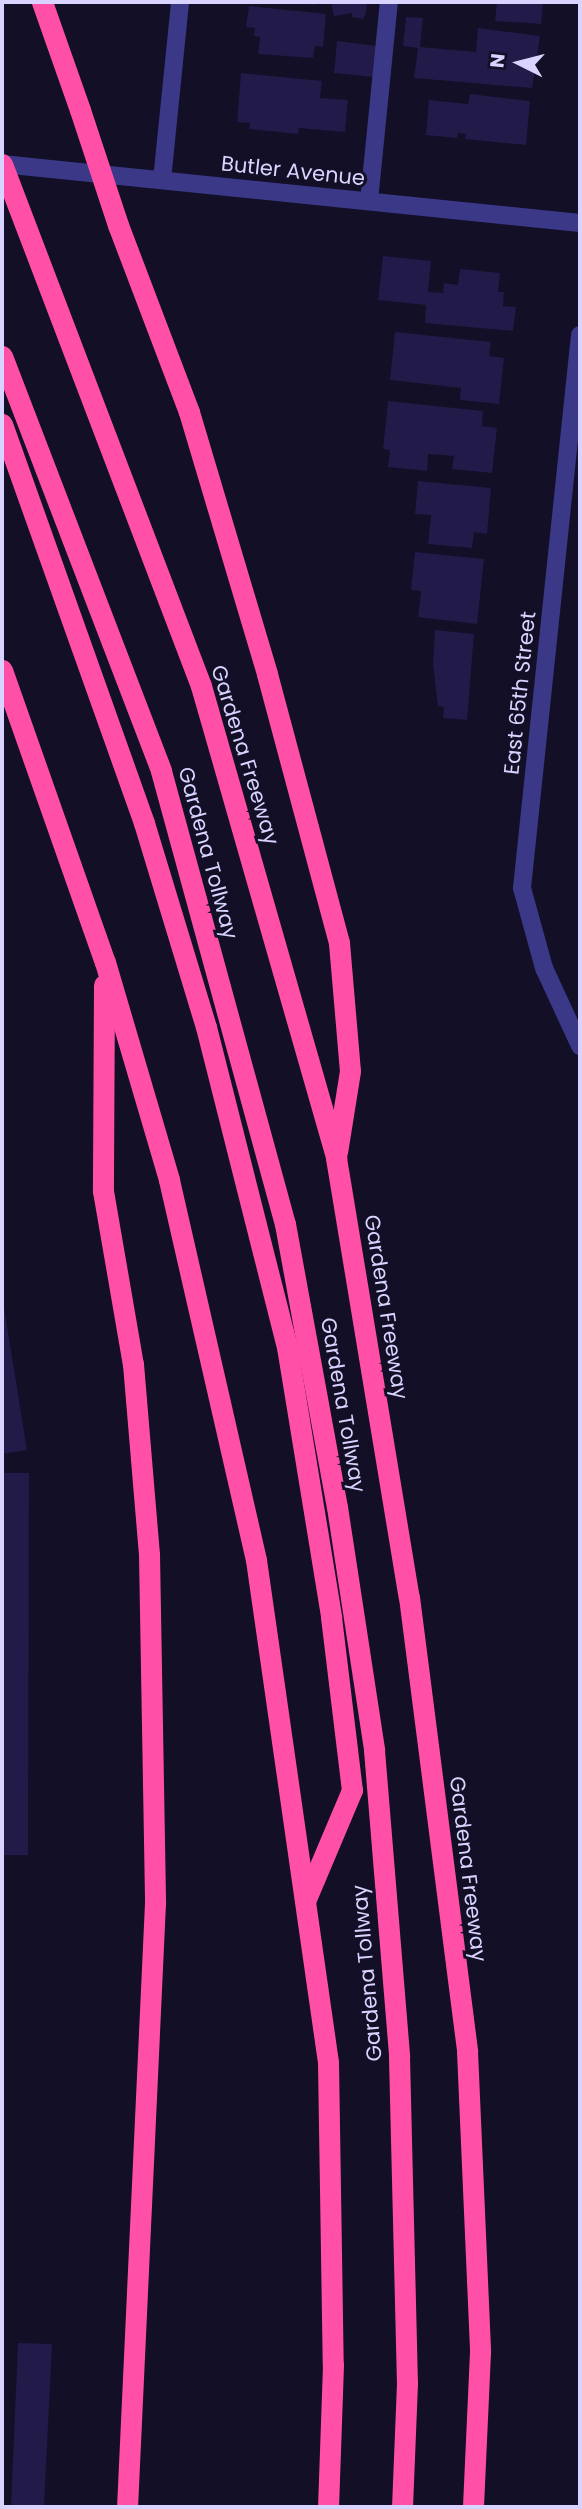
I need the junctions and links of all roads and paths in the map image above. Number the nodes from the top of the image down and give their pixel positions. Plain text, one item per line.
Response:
1 (42, 2) edge
2 (180, 2) edge
3 (389, 2) edge
4 (2, 164) edge
5 (162, 180) junction
6 (369, 201) junction
7 (580, 223) edge
8 (580, 335) edge
9 (2, 356) edge
10 (2, 424) edge
11 (2, 670) edge
12 (105, 962) junction
13 (580, 1046) edge
14 (336, 1158) junction
15 (305, 1901) junction
16 (127, 2507) edge
17 (328, 2507) edge
18 (402, 2507) edge
19 (474, 2507) edge

1 - 14 highway, bridge
2 - 5 street
3 - 6 street
4 - 5 street, Butler Avenue
4 - 14 highway, Gardena Freeway
5 - 6 street, Butler Avenue
6 - 7 street, Butler Avenue
8 - 13 street, East 65th Street
9 - 18 highway, Gardena Tollway
10 - 15 highway
11 - 12 highway
12 - 15 highway
12 - 16 highway
14 - 19 highway, Gardena Freeway
15 - 17 highway

